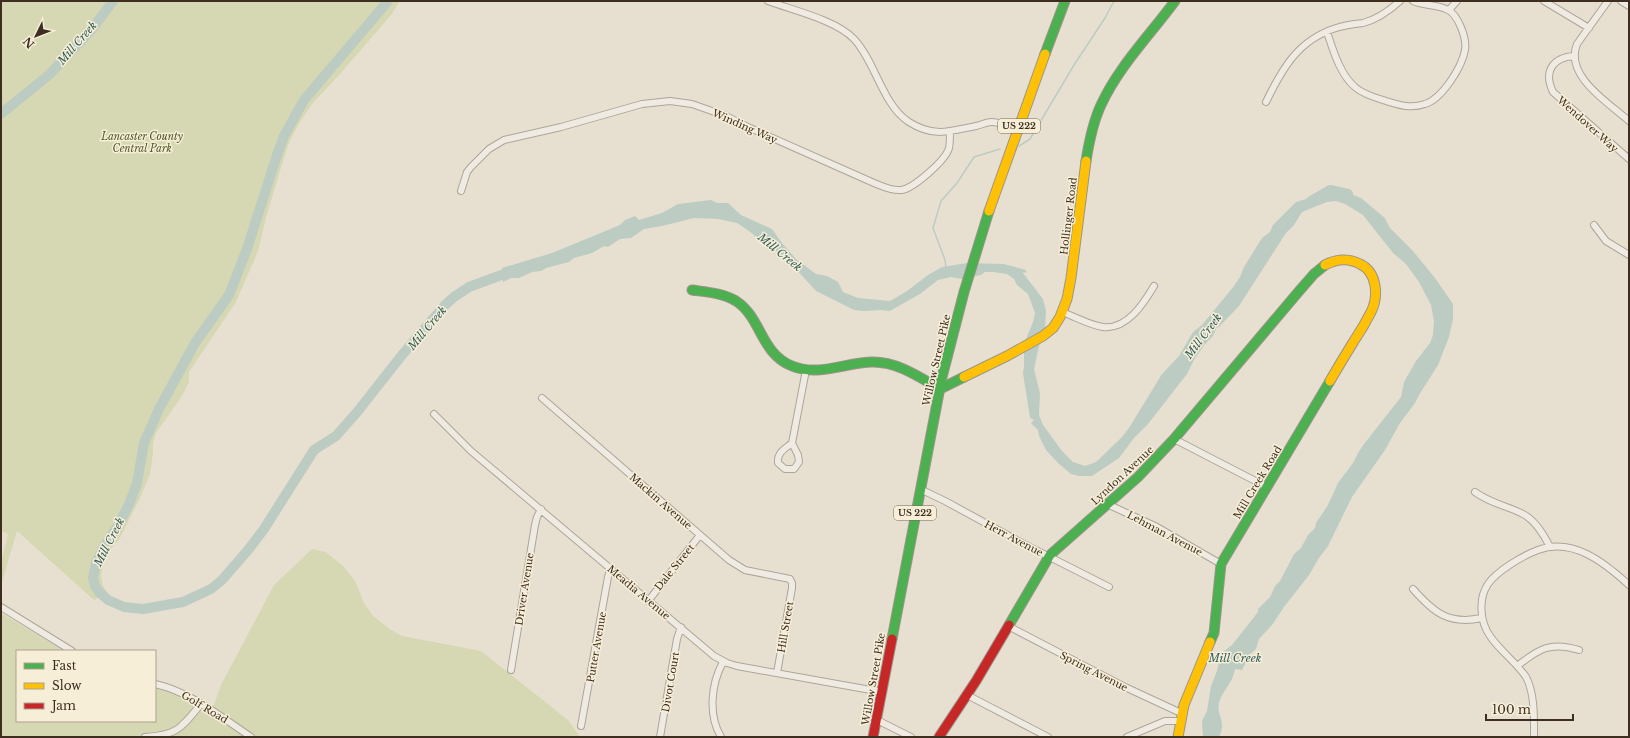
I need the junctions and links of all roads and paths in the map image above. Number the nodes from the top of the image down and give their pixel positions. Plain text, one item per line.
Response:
1 (768, 1) edge
2 (1065, 1) edge
3 (1175, 1) edge
4 (1400, 1) edge
5 (1413, 1) edge
6 (1457, 1) edge
7 (1544, 1) edge
8 (1608, 1) edge
9 (1621, 1) edge
10 (1629, 6) edge
11 (1449, 10) junction
12 (1588, 28) junction
13 (1327, 32) junction
14 (1575, 56) junction
15 (1266, 102) dead end
16 (1629, 121) edge
17 (1018, 128) junction
18 (950, 132) junction
19 (1629, 159) edge
20 (461, 191) dead end
21 (1594, 225) dead end
22 (1629, 256) edge
23 (1351, 261) joint
24 (1154, 286) dead end
25 (692, 290) dead end
26 (1062, 312) junction
27 (806, 370) junction
28 (940, 389) junction
29 (542, 398) dead end
30 (434, 414) dead end
31 (1174, 439) junction
32 (792, 443) dead end
33 (1267, 487) junction
34 (920, 490) junction
35 (1475, 492) dead end
36 (1107, 504) junction
37 (541, 509) junction
38 (700, 535) junction
39 (1550, 547) junction
40 (1049, 557) junction
41 (1221, 564) junction
42 (611, 568) junction
43 (792, 581) joint
44 (1629, 585) edge
45 (1109, 587) dead end
46 (1413, 589) dead end
47 (649, 600) junction
48 (1, 608) edge
49 (1482, 618) junction
50 (1008, 626) junction
51 (681, 627) junction
52 (70, 650) edge
53 (1579, 650) dead end
54 (723, 662) junction
55 (1517, 666) junction
56 (511, 670) dead end
57 (777, 673) junction
58 (156, 684) edge
59 (882, 692) junction
60 (967, 695) junction
61 (201, 704) junction
62 (1181, 717) junction
63 (876, 722) junction
64 (581, 726) dead end
65 (145, 737) edge
66 (251, 737) edge
67 (660, 737) edge
68 (721, 737) edge
69 (874, 737) edge
70 (911, 737) edge
71 (938, 737) edge
72 (1048, 737) edge
73 (1127, 737) edge
74 (1178, 737) edge
75 (1534, 737) edge

1 - 18 street
2 - 17 main road, Willow Street Pike / US 222
3 - 26 main road, Hollinger Road
4 - 13 street
5 - 11 street
6 - 11 street
7 - 12 street
8 - 12 street
9 - 10 street
11 - 13 street
12 - 14 street
13 - 15 street
14 - 16 street
14 - 19 street, Wendover Way
17 - 18 street
17 - 28 main road, Willow Street Pike / US 222
18 - 20 street, Winding Way
21 - 22 street
23 - 31 main road, Lyndon Avenue
23 - 33 main road, Mill Creek Road
24 - 26 street
25 - 27 main road
26 - 28 main road, Hollinger Road
27 - 28 main road
27 - 32 street
28 - 34 main road, Willow Street Pike / US 222
29 - 38 street, Mackin Avenue
30 - 37 street, Meadia Avenue
31 - 33 street
31 - 36 main road, Lyndon Avenue
33 - 41 main road, Mill Creek Road
34 - 40 street, Herr Avenue
34 - 59 main road, Willow Street Pike / US 222
35 - 39 street
36 - 40 main road, Lyndon Avenue
36 - 41 street, Lehman Avenue
37 - 42 street, Meadia Avenue
37 - 56 street, Driver Avenue
38 - 43 street, Mackin Avenue
38 - 47 street, Dale Street
39 - 44 street
39 - 49 street
40 - 45 street, Herr Avenue
40 - 50 main road, Lyndon Avenue
41 - 62 main road, Mill Creek Road
42 - 47 street, Meadia Avenue
42 - 64 street, Putter Avenue
43 - 57 street, Hill Street
46 - 49 street
47 - 51 street, Meadia Avenue
48 - 52 street
49 - 55 street
50 - 60 main road, Lyndon Avenue
50 - 62 street, Spring Avenue
51 - 54 street, Meadia Avenue
51 - 67 street, Divot Court
53 - 55 street
54 - 57 street, Meadia Avenue
54 - 68 street
55 - 75 street
57 - 59 street, Meadia Avenue
58 - 61 street, Golf Road
59 - 63 main road, Willow Street Pike / US 222
60 - 71 main road, Lyndon Avenue
60 - 72 street
61 - 65 street
61 - 66 street, Golf Road
62 - 73 street
62 - 74 main road, Mill Creek Road
63 - 69 main road, Willow Street Pike / US 222
63 - 70 street

